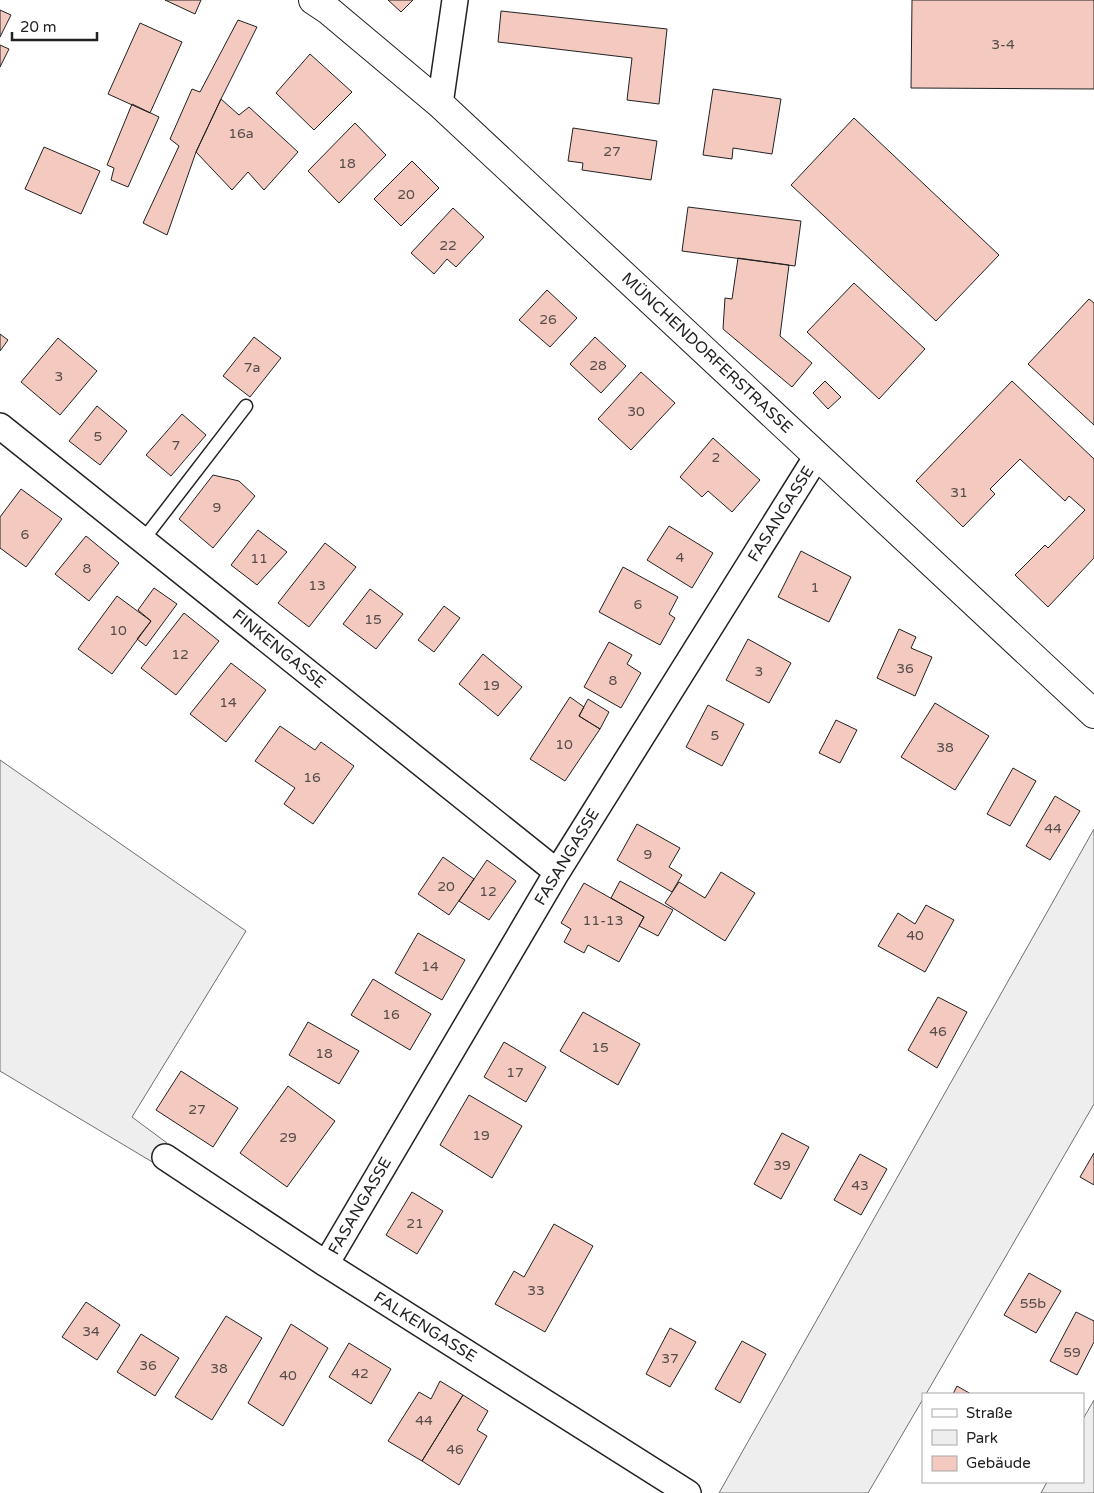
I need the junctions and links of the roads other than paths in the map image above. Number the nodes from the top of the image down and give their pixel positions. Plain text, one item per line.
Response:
1 (313, 0) edge
2 (455, 0) edge
3 (440, 104) junction
4 (246, 406) dead end
5 (0, 426) edge
6 (817, 456) junction
7 (143, 540) junction
8 (1094, 714) edge
9 (557, 872) junction
10 (165, 1158) dead end
11 (326, 1264) junction
12 (688, 1493) edge

1 - 3 street, MÜNCHENDORFERSTRASSE
2 - 3 street
3 - 6 street, MÜNCHENDORFERSTRASSE
4 - 7 lane
5 - 7 street, FINKENGASSE
6 - 8 street, MÜNCHENDORFERSTRASSE
6 - 9 street, FASANGASSE
7 - 9 street, FINKENGASSE
9 - 11 street, FASANGASSE
10 - 11 street, FALKENGASSE
11 - 12 street, FALKENGASSE

